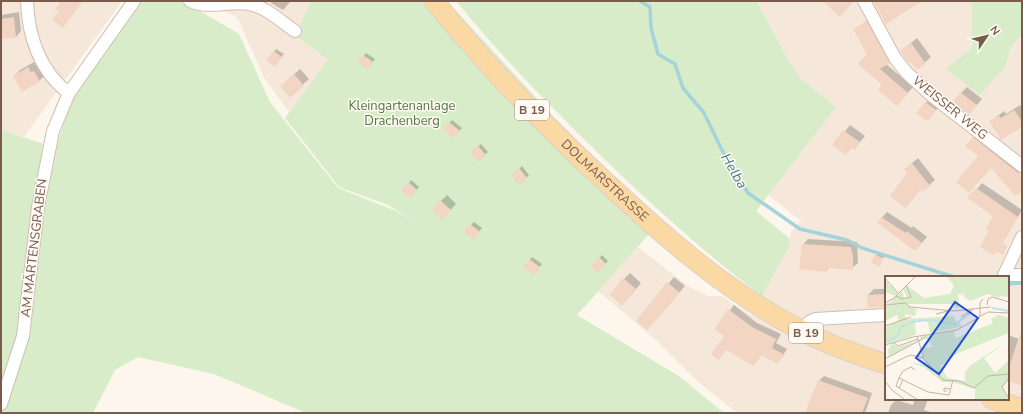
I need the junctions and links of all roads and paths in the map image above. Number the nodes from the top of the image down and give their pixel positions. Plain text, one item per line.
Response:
1 (27, 1) edge
2 (134, 1) edge
3 (190, 1) edge
4 (434, 1) edge
5 (864, 1) edge
6 (295, 31) dead end
7 (69, 93) junction
8 (1022, 166) edge
9 (1022, 237) edge
10 (1022, 275) edge
11 (885, 315) edge
12 (801, 330) junction
13 (885, 364) edge
14 (995, 400) edge
15 (1, 404) edge
16 (1022, 409) edge

1 - 7 street
2 - 7 street, AM MÄRTENSGRABEN
3 - 6 street
4 - 12 main road, DOLMARSTRASSE / B 19
5 - 8 street, WEISSER WEG
7 - 15 street, AM MÄRTENSGRABEN
9 - 10 street
11 - 12 street
12 - 13 main road, DOLMARSTRASSE / B 19
14 - 16 main road

